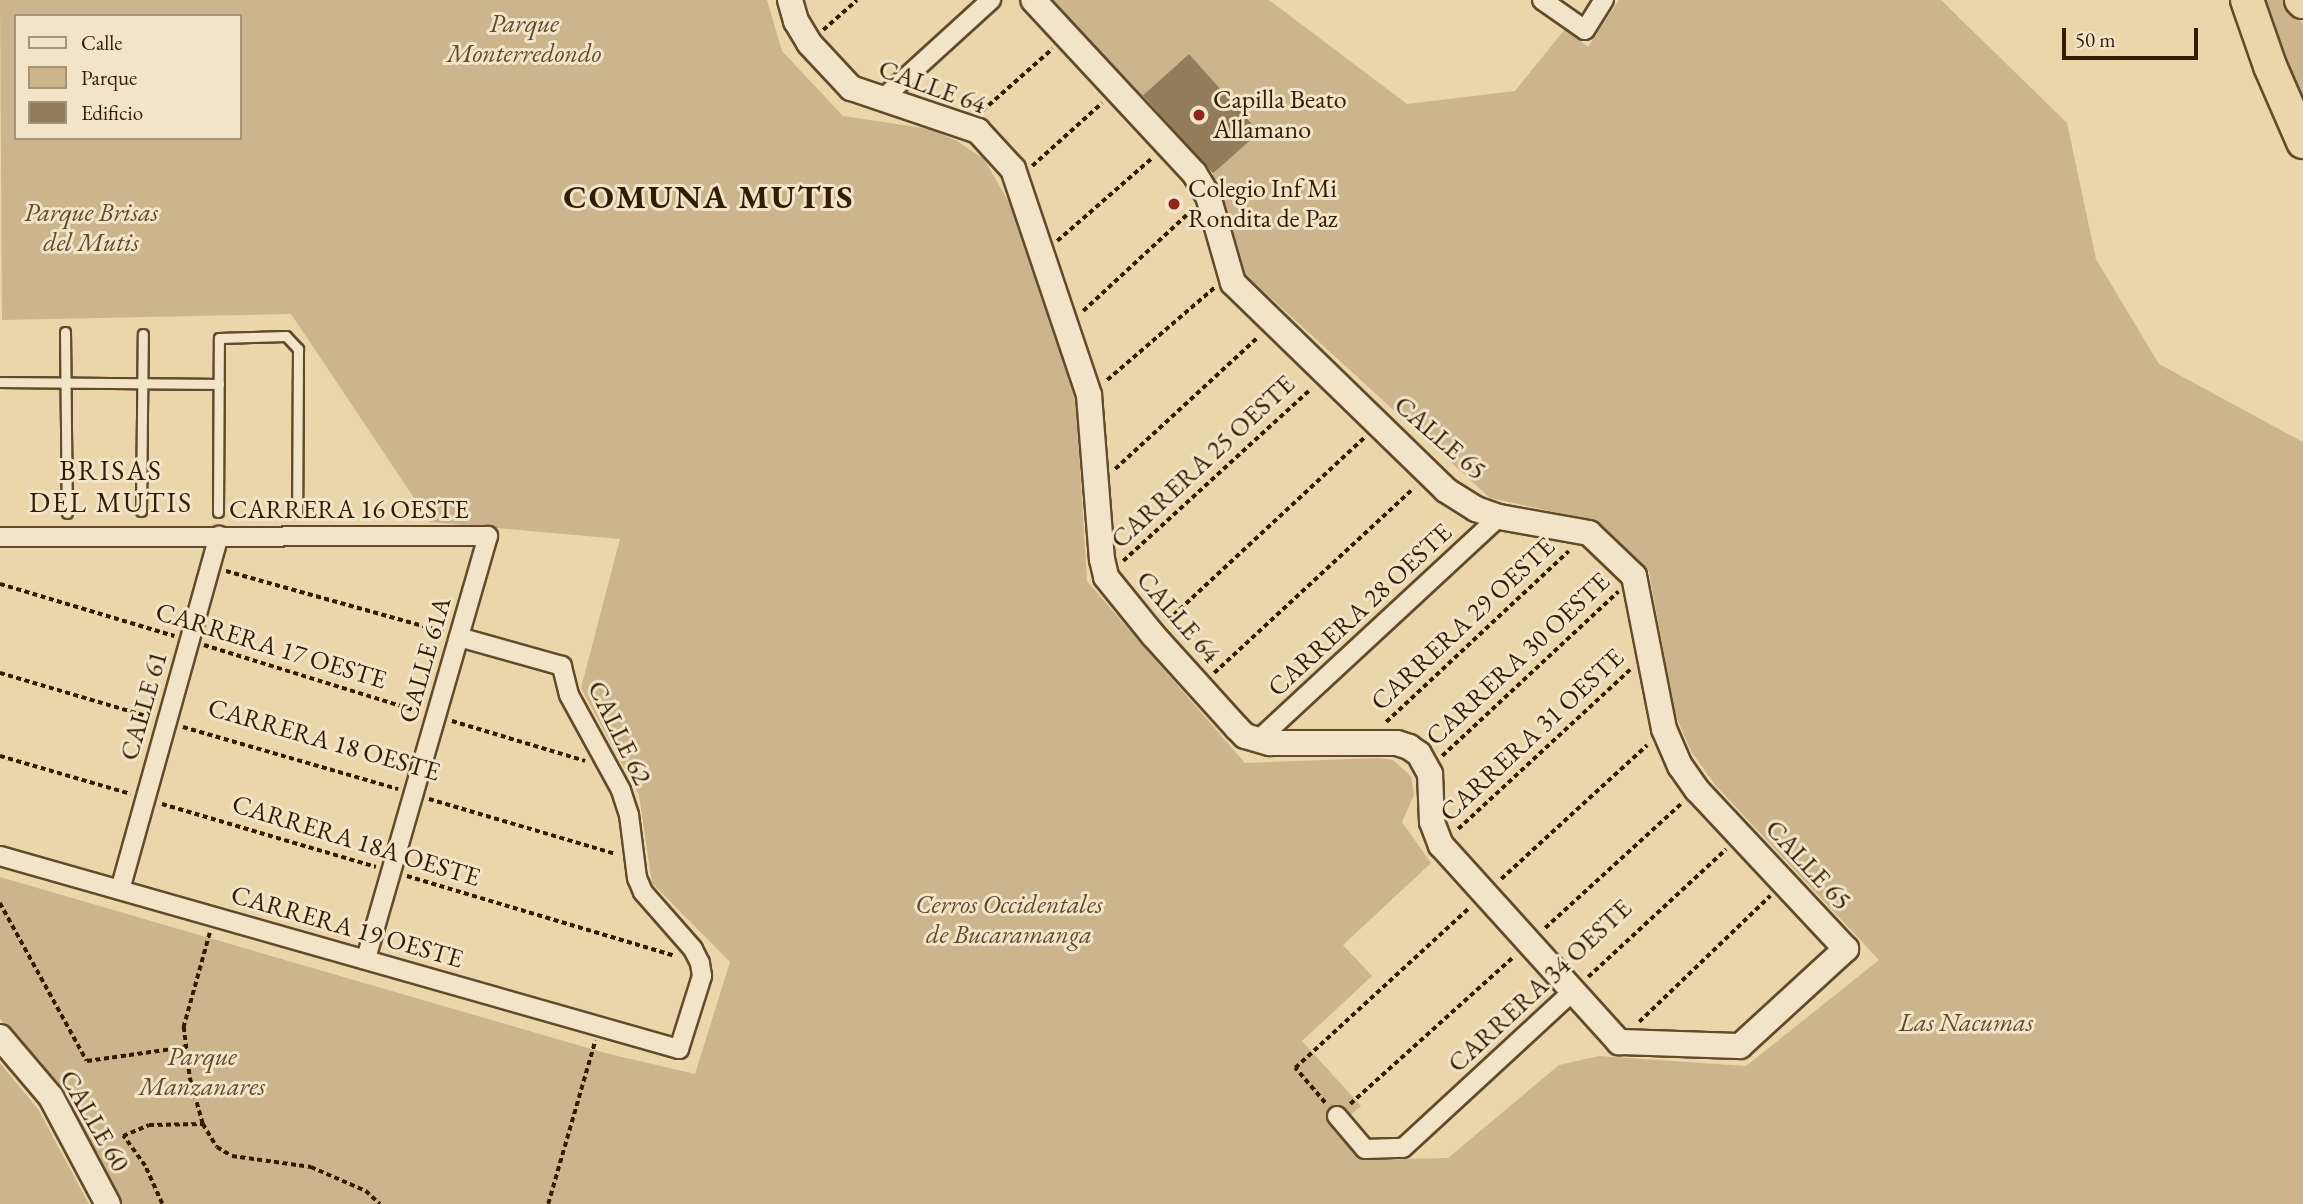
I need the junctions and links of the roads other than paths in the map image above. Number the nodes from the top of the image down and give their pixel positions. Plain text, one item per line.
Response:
1 (790, 0) edge
2 (991, 0) edge
3 (1034, 0) edge
4 (1542, 0) edge
5 (1604, 0) edge
6 (2247, 0) edge
7 (881, 100) junction
8 (2296, 118) edge
9 (2303, 142) edge
10 (65, 332) dead end
11 (143, 334) dead end
12 (0, 382) edge
13 (66, 383) junction
14 (142, 384) junction
15 (219, 384) junction
16 (141, 511) dead end
17 (218, 512) dead end
18 (67, 513) dead end
19 (297, 513) dead end
20 (1499, 517) junction
21 (219, 536) junction
22 (488, 536) joint
23 (0, 537) edge
24 (459, 636) junction
25 (1257, 741) junction
26 (0, 856) edge
27 (120, 890) junction
28 (366, 960) junction
29 (1573, 991) junction
30 (0, 1037) edge
31 (679, 1049) joint
32 (1337, 1116) road end
33 (108, 1204) edge

1 - 7 street, CALLE 64
2 - 7 street
3 - 20 street, CALLE 65
4 - 5 street
6 - 8 highway
7 - 25 street, CALLE 64
8 - 9 highway
10 - 13 lane
11 - 14 lane
12 - 13 lane
13 - 14 lane
13 - 18 lane
14 - 15 lane
14 - 16 lane
15 - 17 lane
15 - 19 lane
20 - 25 street, CARRERA 28 OESTE
20 - 29 street, CALLE 65
21 - 22 street, CARRERA 16 OESTE
21 - 23 street, CARRERA 16 OESTE
21 - 27 street, CALLE 61
22 - 24 street, CALLE 61A
24 - 28 street, CALLE 61A
24 - 31 street, CALLE 62
25 - 29 street
26 - 27 street, CARRERA 19 OESTE
27 - 28 street, CARRERA 19 OESTE
28 - 31 street, CARRERA 19 OESTE
29 - 32 street, CARRERA 34 OESTE
30 - 33 street, CALLE 60

